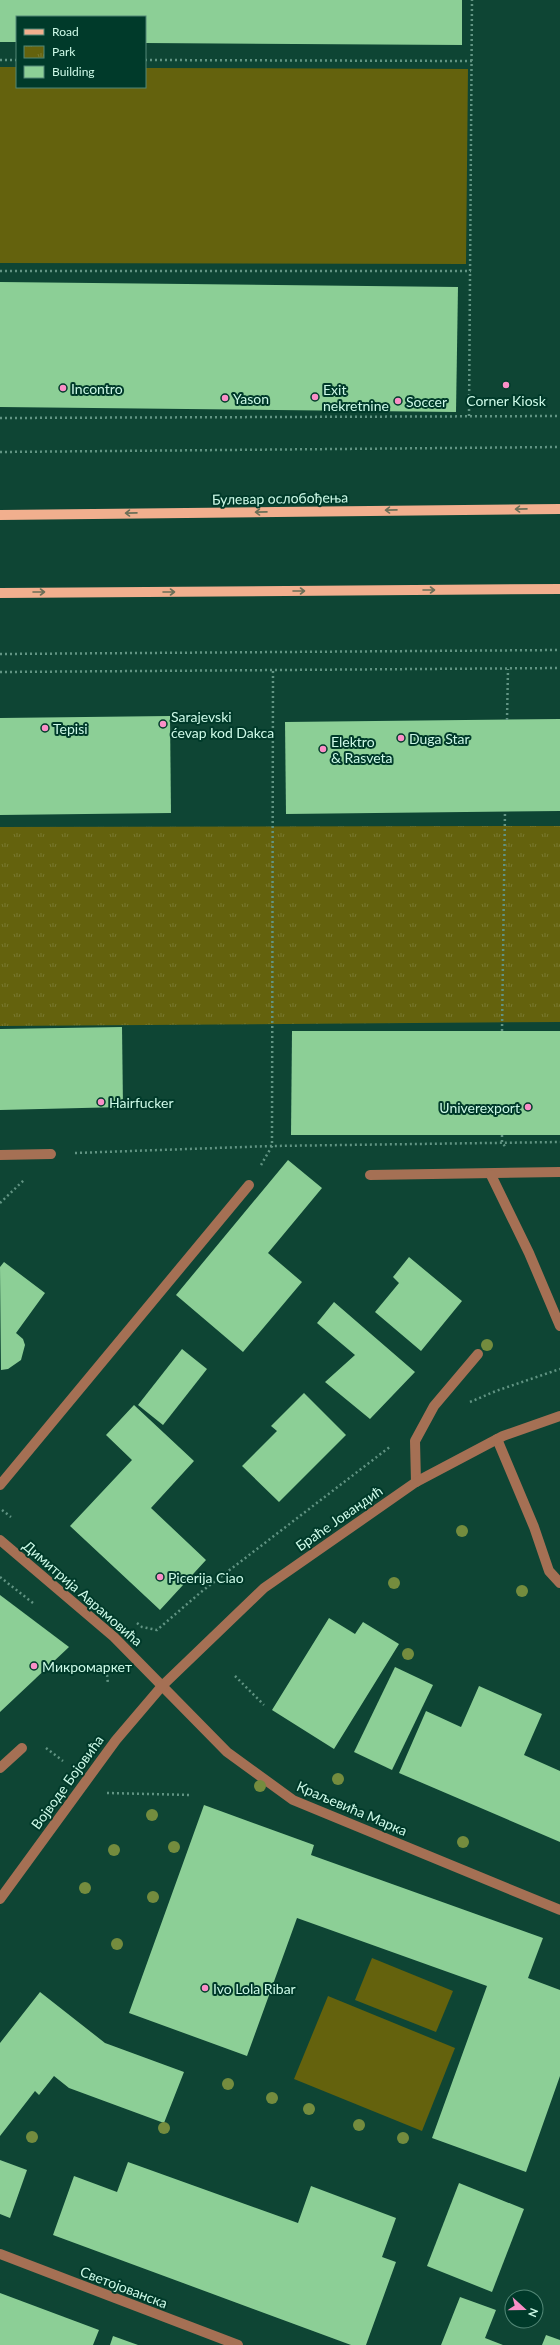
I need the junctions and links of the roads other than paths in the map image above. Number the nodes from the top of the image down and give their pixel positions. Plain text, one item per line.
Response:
1 (560, 508) edge
2 (0, 515) edge
3 (560, 590) edge
4 (0, 593) edge
5 (51, 1154) road end
6 (0, 1156) edge
7 (560, 1172) edge
8 (370, 1175) dead end
9 (491, 1175) junction
10 (249, 1184) dead end
11 (560, 1326) edge
12 (478, 1354) dead end
13 (560, 1416) edge
14 (497, 1439) junction
15 (416, 1482) junction
16 (0, 1485) edge
17 (0, 1540) edge
18 (560, 1583) edge
19 (162, 1686) junction
20 (22, 1748) dead end
21 (0, 1768) edge
22 (0, 1899) edge
23 (560, 1910) edge
24 (0, 2254) edge
25 (238, 2345) edge

1 -> 2 main road, Булевар ослобођења
4 -> 3 main road
5 - 6 street
7 - 9 street
8 - 9 street
9 - 11 street
10 - 16 street
12 - 15 street
13 - 14 street, Браће Јовандић
14 - 15 street, Браће Јовандић
14 - 18 street
15 - 19 street, Браће Јовандић
17 - 19 street, Димитрија Аврамовића
19 - 22 street, Војводе Бојовића
19 - 23 street, Краљевића Марка
20 - 21 street
24 - 25 street, Светојованска

